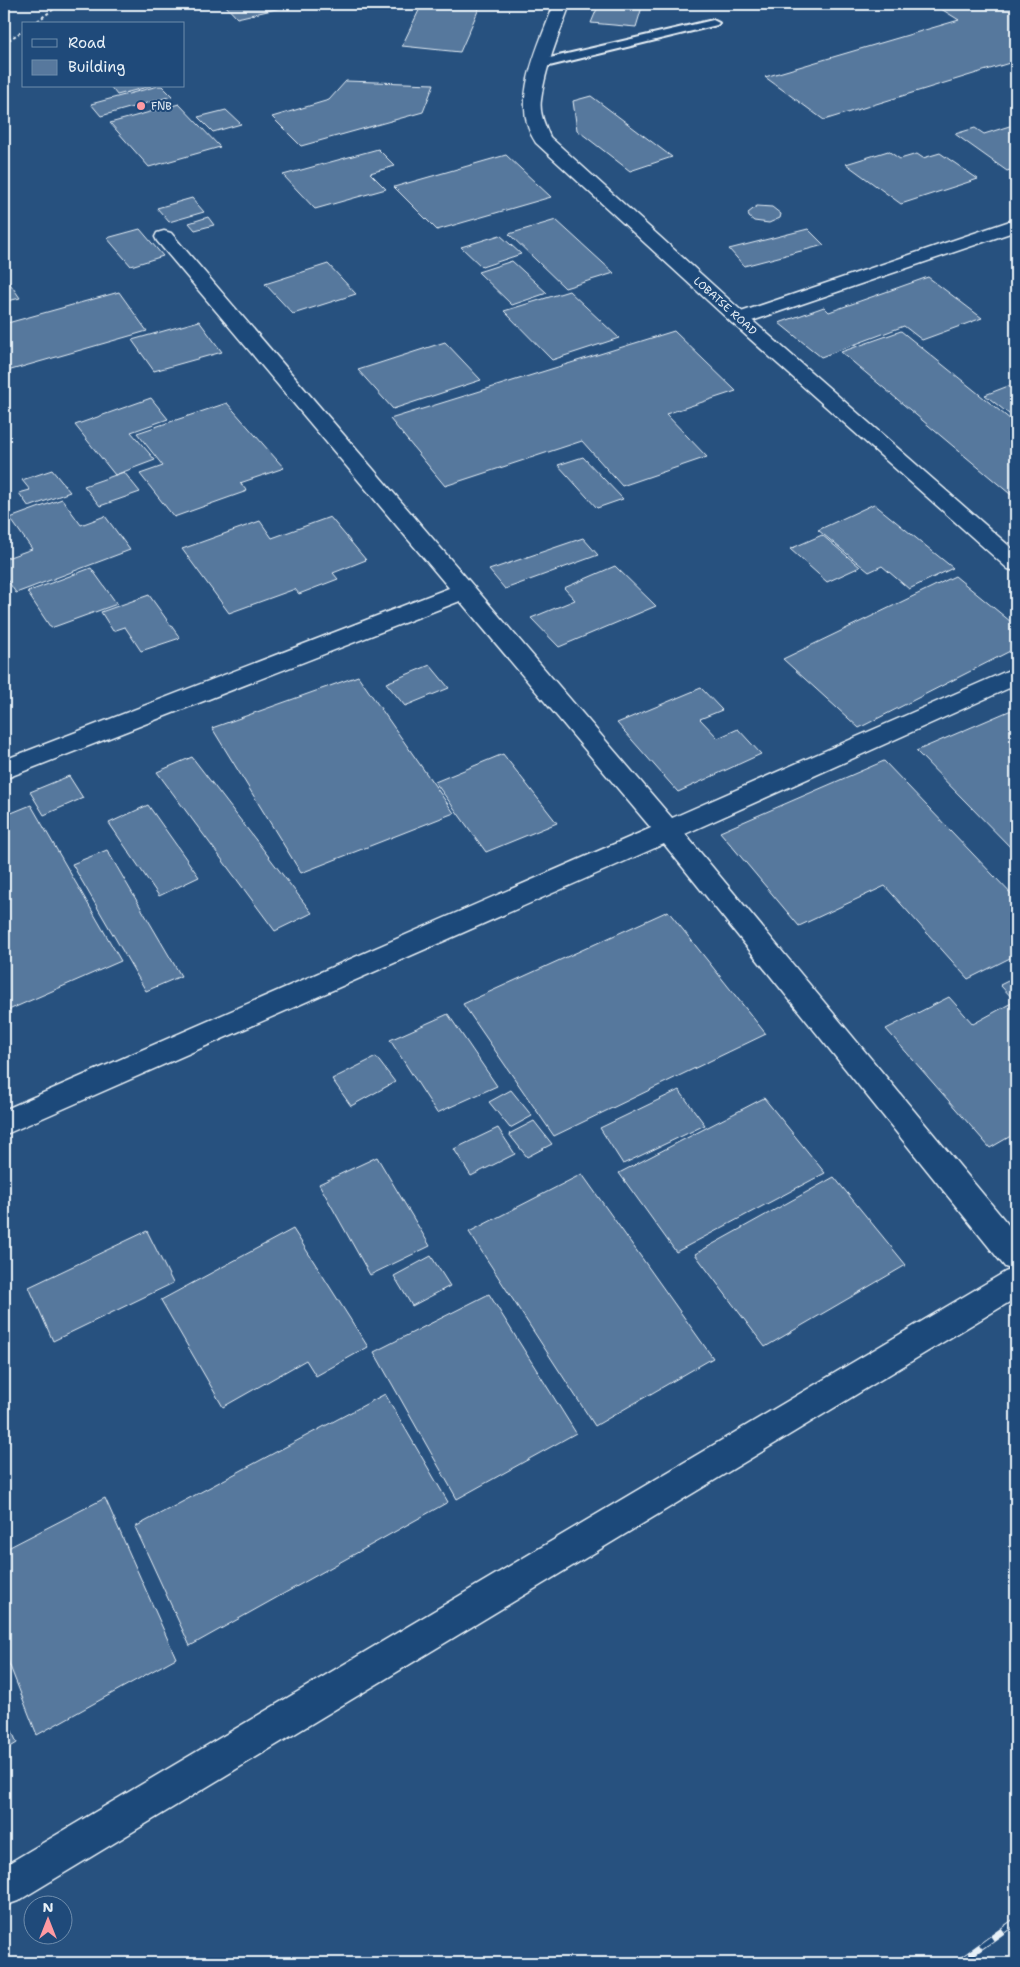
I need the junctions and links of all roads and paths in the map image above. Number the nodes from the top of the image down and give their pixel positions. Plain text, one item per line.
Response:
1 (61, 4) edge
2 (562, 4) edge
3 (36, 22) edge
4 (713, 23) dead end
5 (22, 31) edge
6 (4, 42) edge
7 (541, 64) junction
8 (1016, 225) edge
9 (164, 237) dead end
10 (738, 319) junction
11 (1016, 564) edge
12 (465, 590) junction
13 (1016, 675) edge
14 (4, 770) edge
15 (668, 831) junction
16 (4, 1123) edge
17 (1016, 1257) edge
18 (1016, 1282) edge
19 (4, 1887) edge

1 - 3 path
2 - 7 main road, LOBATSE ROAD
4 - 7 lane
5 - 6 path
7 - 10 main road, LOBATSE ROAD
8 - 10 main road
9 - 12 main road
10 - 11 main road, LOBATSE ROAD
12 - 14 main road
12 - 15 main road
13 - 15 main road
15 - 16 main road
15 - 17 main road
18 - 19 main road

